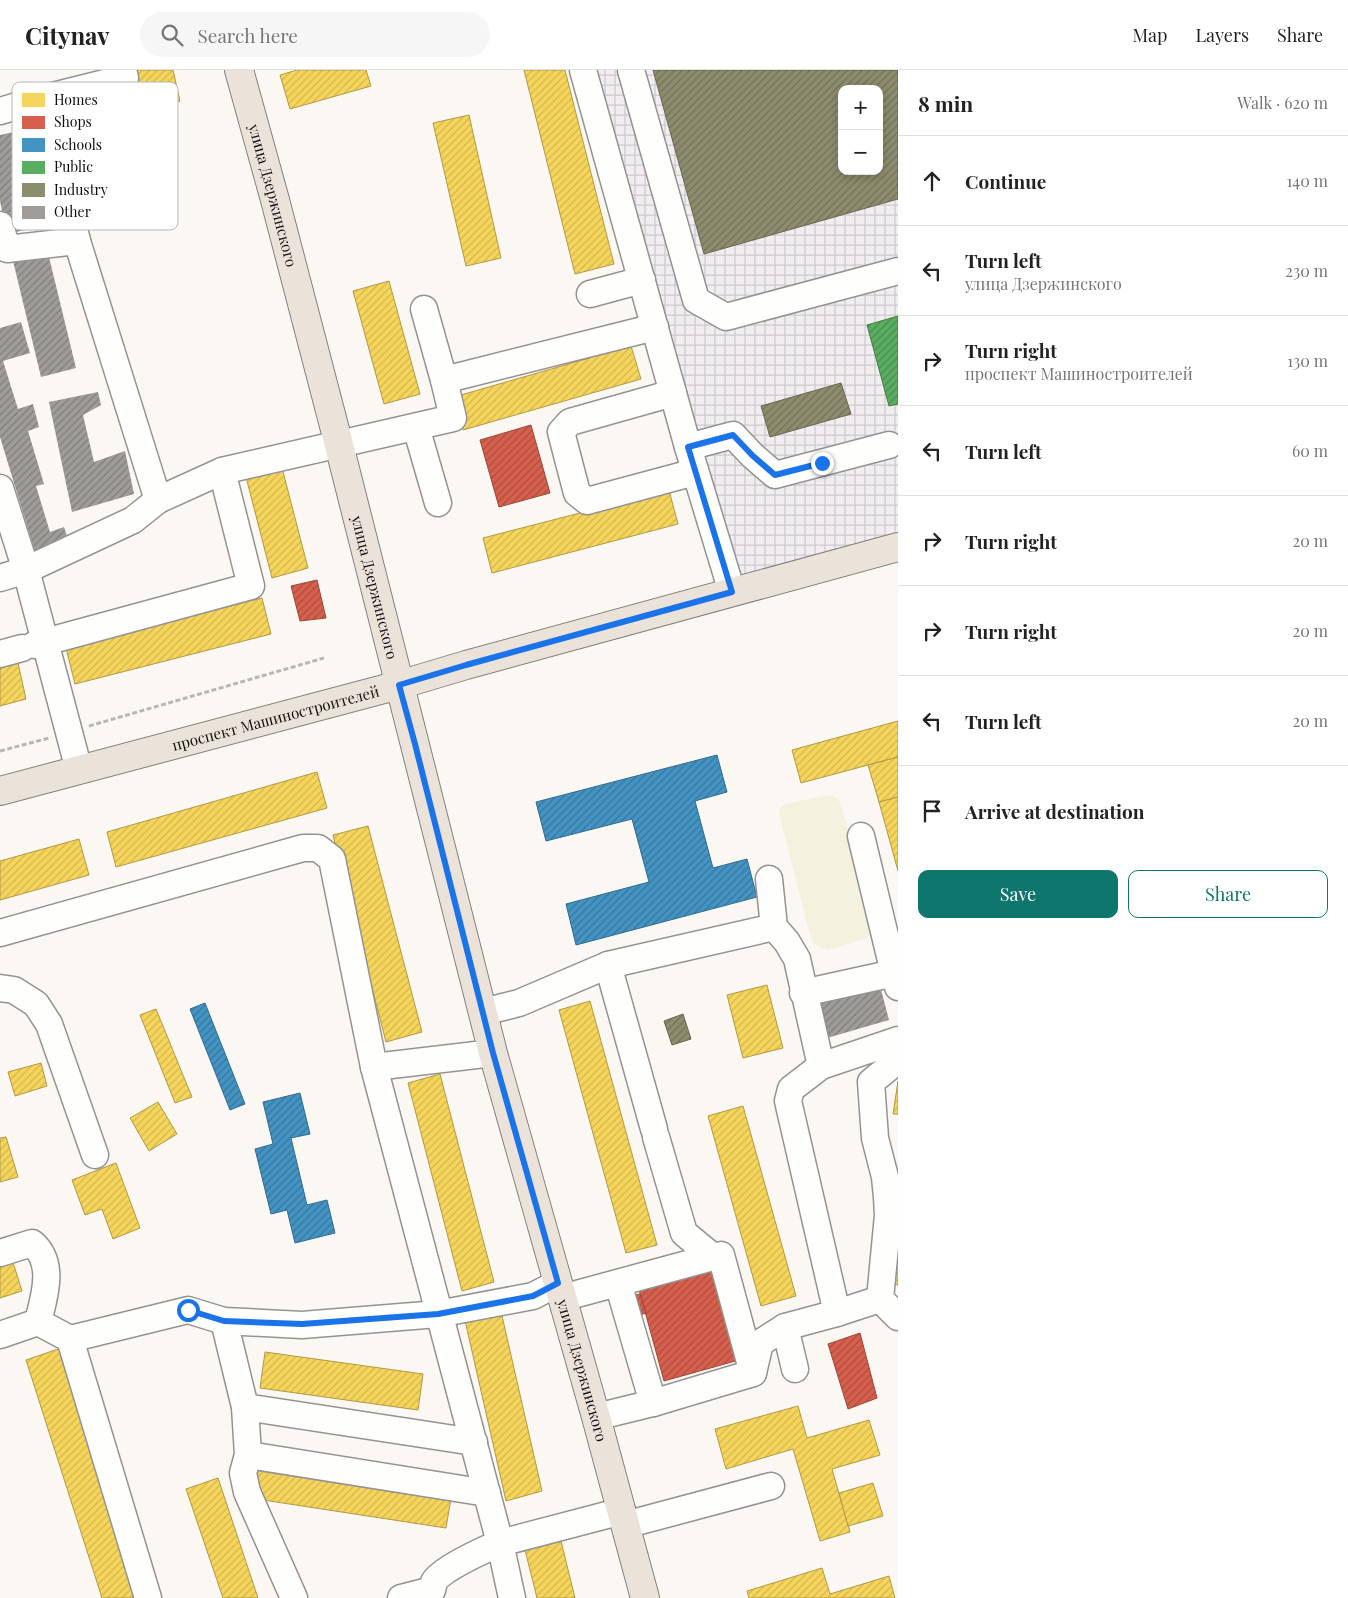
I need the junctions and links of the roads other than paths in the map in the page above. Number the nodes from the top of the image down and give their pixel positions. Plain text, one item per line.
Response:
1 (123, 70) edge
2 (239, 70) edge
3 (583, 70) edge
4 (631, 70) edge
5 (109, 82) edge
6 (12, 107) edge
7 (0, 111) edge
8 (0, 225) edge
9 (74, 230) edge
10 (77, 241) junction
11 (898, 271) edge
12 (642, 280) junction
13 (590, 294) dead end
14 (424, 309) dead end
15 (655, 327) junction
16 (444, 380) junction
17 (673, 393) junction
18 (416, 427) junction
19 (339, 445) junction
20 (889, 445) dead end
21 (688, 447) junction
22 (222, 471) junction
23 (695, 472) junction
24 (0, 488) edge
25 (158, 500) junction
26 (438, 503) dead end
27 (898, 546) edge
28 (26, 570) junction
29 (0, 578) edge
30 (732, 592) junction
31 (25, 647) edge
32 (399, 685) junction
33 (79, 770) junction
34 (0, 791) edge
35 (862, 836) dead end
36 (769, 879) dead end
37 (774, 927) junction
38 (0, 933) edge
39 (608, 964) junction
40 (896, 980) edge
41 (0, 988) edge
42 (803, 993) junction
43 (483, 1012) junction
44 (898, 1040) edge
45 (493, 1053) junction
46 (898, 1060) edge
47 (821, 1066) junction
48 (374, 1067) junction
49 (886, 1139) edge
50 (95, 1155) dead end
51 (893, 1216) edge
52 (0, 1253) edge
53 (713, 1257) junction
54 (618, 1284) junction
55 (560, 1291) junction
56 (889, 1308) edge
57 (837, 1313) junction
58 (438, 1314) junction
59 (224, 1321) junction
60 (38, 1322) junction
61 (785, 1327) junction
62 (0, 1335) edge
63 (70, 1340) junction
64 (795, 1369) dead end
65 (753, 1373) junction
66 (653, 1403) junction
67 (245, 1407) junction
68 (596, 1417) junction
69 (474, 1442) junction
70 (248, 1455) junction
71 (771, 1486) dead end
72 (487, 1493) junction
73 (623, 1518) junction
74 (500, 1543) junction
75 (433, 1594) edge
76 (148, 1598) edge
77 (294, 1598) edge
78 (401, 1598) edge
79 (512, 1598) edge
80 (645, 1598) edge

1 - 5 street
2 - 19 main road, улица Дзержинского
3 - 12 street
4 - 11 street
6 - 7 street
8 - 10 street
9 - 10 street
10 - 25 street
12 - 13 street
12 - 15 street
14 - 16 street
15 - 16 street
15 - 17 street
16 - 18 street
17 - 21 street
17 - 23 street
18 - 19 street
18 - 26 street
19 - 22 street
19 - 32 main road, улица Дзержинского
20 - 21 street
21 - 23 street
22 - 25 street
22 - 31 street
23 - 30 street
24 - 28 street
25 - 28 street
27 - 30 main road, проспект Машиностроителей
28 - 29 street
28 - 31 street
30 - 32 main road, проспект Машиностроителей
31 - 33 street
32 - 33 main road, проспект Машиностроителей
32 - 43 main road, улица Дзержинского
33 - 34 main road, проспект Машиностроителей
35 - 40 street
36 - 37 street
37 - 39 street
37 - 42 street
38 - 48 street
39 - 43 street
39 - 53 street
40 - 42 street
41 - 50 street
42 - 47 street
43 - 45 main road, улица Дзержинского
44 - 47 street
45 - 48 street
45 - 55 main road, улица Дзержинского
46 - 49 street
47 - 57 street
48 - 58 street
49 - 51 street
51 - 56 street
52 - 60 street
53 - 54 street
53 - 65 street
54 - 55 street
54 - 66 street
55 - 58 street
55 - 68 main road, улица Дзержинского
56 - 57 street
57 - 61 street
58 - 59 street
58 - 69 street
59 - 63 street
59 - 67 street
60 - 62 street
60 - 63 street
61 - 64 street
61 - 65 street
63 - 76 street
65 - 66 street
66 - 68 street
67 - 69 street
67 - 70 street
68 - 73 main road, улица Дзержинского
69 - 72 street
70 - 72 street
70 - 77 street
71 - 73 street
72 - 74 street
73 - 74 street
73 - 80 main road, улица Дзержинского
74 - 75 street
74 - 79 street
75 - 78 street

